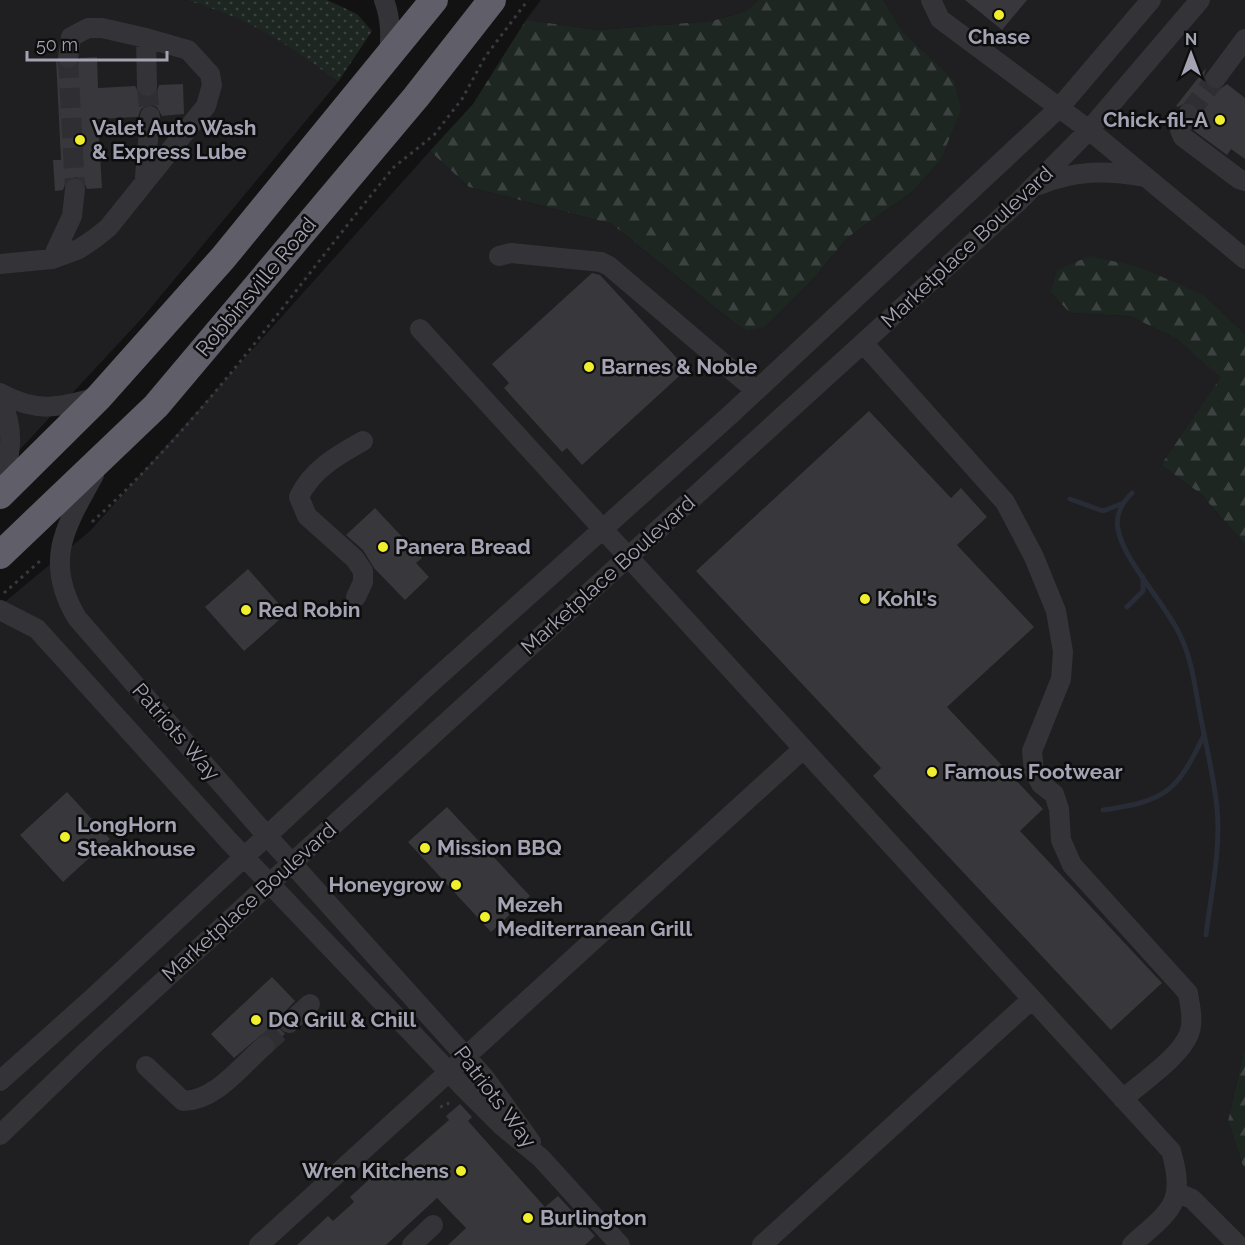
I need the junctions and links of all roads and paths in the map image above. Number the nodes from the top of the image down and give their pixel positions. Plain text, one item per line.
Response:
1 (384, 0) edge
2 (434, 0) edge
3 (492, 0) edge
4 (528, 0) edge
5 (931, 0) edge
6 (1151, 0) edge
7 (1200, 0) edge
8 (146, 38) junction
9 (1245, 39) edge
10 (389, 57) junction
11 (68, 58) tunnel mouth
12 (1216, 78) tunnel mouth
13 (147, 86) tunnel mouth
14 (1059, 108) junction
15 (1188, 114) tunnel mouth
16 (150, 117) tunnel mouth
17 (1089, 130) junction
18 (1146, 177) junction
19 (145, 180) junction
20 (1245, 181) edge
21 (1031, 188) junction
22 (75, 189) tunnel mouth
23 (1242, 252) edge
24 (500, 255) dead end
25 (52, 259) junction
26 (0, 264) edge
27 (420, 329) dead end
28 (864, 344) junction
29 (756, 391) junction
30 (0, 393) edge
31 (99, 397) junction
32 (0, 399) edge
33 (363, 441) dead end
34 (104, 457) junction
35 (0, 486) edge
36 (0, 495) edge
37 (85, 526) dead end
38 (603, 527) junction
39 (47, 554) dead end
40 (0, 555) edge
41 (628, 555) junction
42 (356, 597) dead end
43 (1, 602) edge
44 (803, 749) junction
45 (267, 834) junction
46 (243, 856) junction
47 (293, 862) junction
48 (269, 884) junction
49 (1032, 999) junction
50 (310, 1004) dead end
51 (289, 1023) tunnel mouth
52 (264, 1046) tunnel mouth
53 (467, 1057) junction
54 (146, 1066) dead end
55 (449, 1073) junction
56 (0, 1081) edge
57 (1123, 1099) junction
58 (0, 1135) edge
59 (540, 1158) junction
60 (1178, 1193) junction
61 (433, 1225) dead end
62 (259, 1245) edge
63 (412, 1245) edge
64 (620, 1245) edge
65 (762, 1245) edge
66 (1132, 1245) edge
67 (1238, 1245) edge

1 - 10 street
2 - 10 highway
3 - 34 highway, Robbinsville Road
4 - 37 path
5 - 14 street
6 - 14 street, Marketplace Boulevard
7 - 17 street, Marketplace Boulevard
8 - 11 street
8 - 13 street
8 - 19 street
9 - 12 street
10 - 31 highway
14 - 17 street
14 - 29 street, Marketplace Boulevard
15 - 20 street
16 - 19 street
17 - 18 street
17 - 21 street, Marketplace Boulevard
18 - 21 street
18 - 23 street
19 - 25 street
21 - 28 street, Marketplace Boulevard
22 - 25 street
24 - 29 street
25 - 26 street
27 - 38 street
28 - 41 street, Marketplace Boulevard
28 - 57 street
29 - 38 street, Marketplace Boulevard
30 - 31 street
31 - 36 highway
32 - 35 street
33 - 42 street
34 - 40 highway, Robbinsville Road
34 - 45 street, Patriots Way
38 - 41 street
38 - 45 street, Marketplace Boulevard
39 - 43 path
41 - 44 street
41 - 47 street, Marketplace Boulevard
43 - 46 street, Patriots Way
44 - 49 street
44 - 53 street
45 - 46 street, Marketplace Boulevard
45 - 47 street, Patriots Way
46 - 48 street, Patriots Way
46 - 56 street, Marketplace Boulevard
47 - 48 street, Marketplace Boulevard
47 - 53 street, Patriots Way
48 - 55 street, Patriots Way
48 - 58 street, Marketplace Boulevard
49 - 57 street
49 - 65 street
50 - 51 street
52 - 54 street
53 - 55 street
53 - 59 street, Patriots Way
55 - 59 street, Patriots Way
55 - 62 street
57 - 60 street
59 - 64 street
60 - 66 street
60 - 67 street
61 - 63 street

